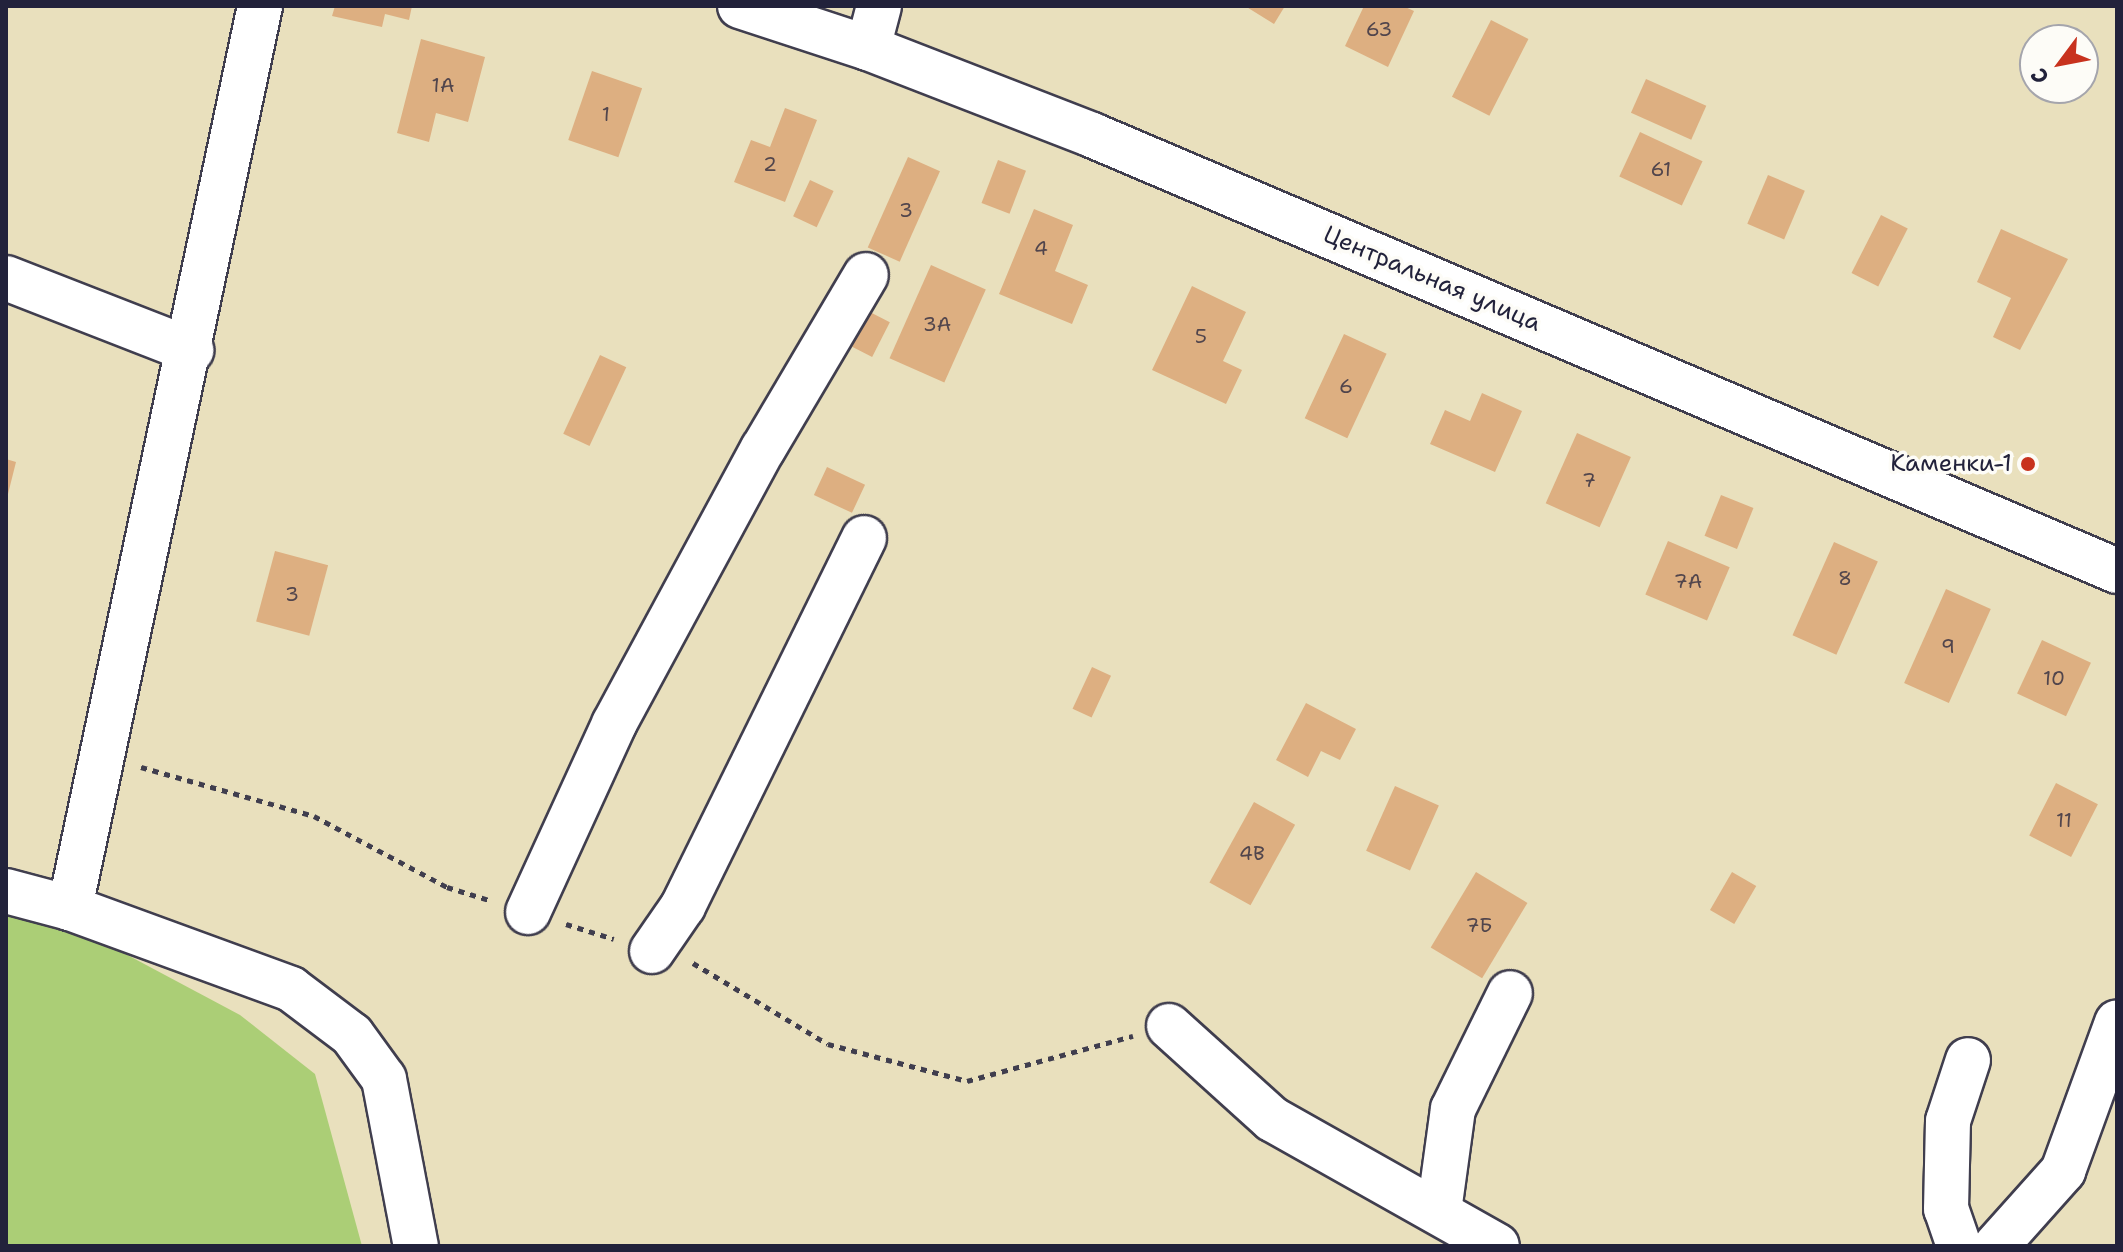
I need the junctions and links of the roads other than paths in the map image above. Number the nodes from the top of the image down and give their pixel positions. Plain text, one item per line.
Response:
1 (260, 6) edge
2 (740, 6) edge
3 (879, 6) edge
4 (868, 48) junction
5 (866, 275) dead end
6 (6, 278) edge
7 (191, 350) junction
8 (864, 538) dead end
9 (2117, 571) edge
10 (6, 891) edge
11 (70, 908) junction
12 (528, 912) dead end
13 (652, 951) dead end
14 (1510, 993) dead end
15 (2117, 1023) edge
16 (1169, 1026) dead end
17 (1968, 1060) dead end
18 (1439, 1211) junction
19 (416, 1246) edge
20 (1497, 1246) edge
21 (1959, 1246) edge
22 (1996, 1246) edge

1 - 7 street
2 - 4 street, Центральная улица
3 - 4 street
4 - 9 street, Центральная улица
5 - 12 street
6 - 7 street
7 - 11 street
8 - 13 street
10 - 11 street
11 - 19 street
14 - 18 street
15 - 22 street
16 - 18 street
17 - 21 street
18 - 20 street

